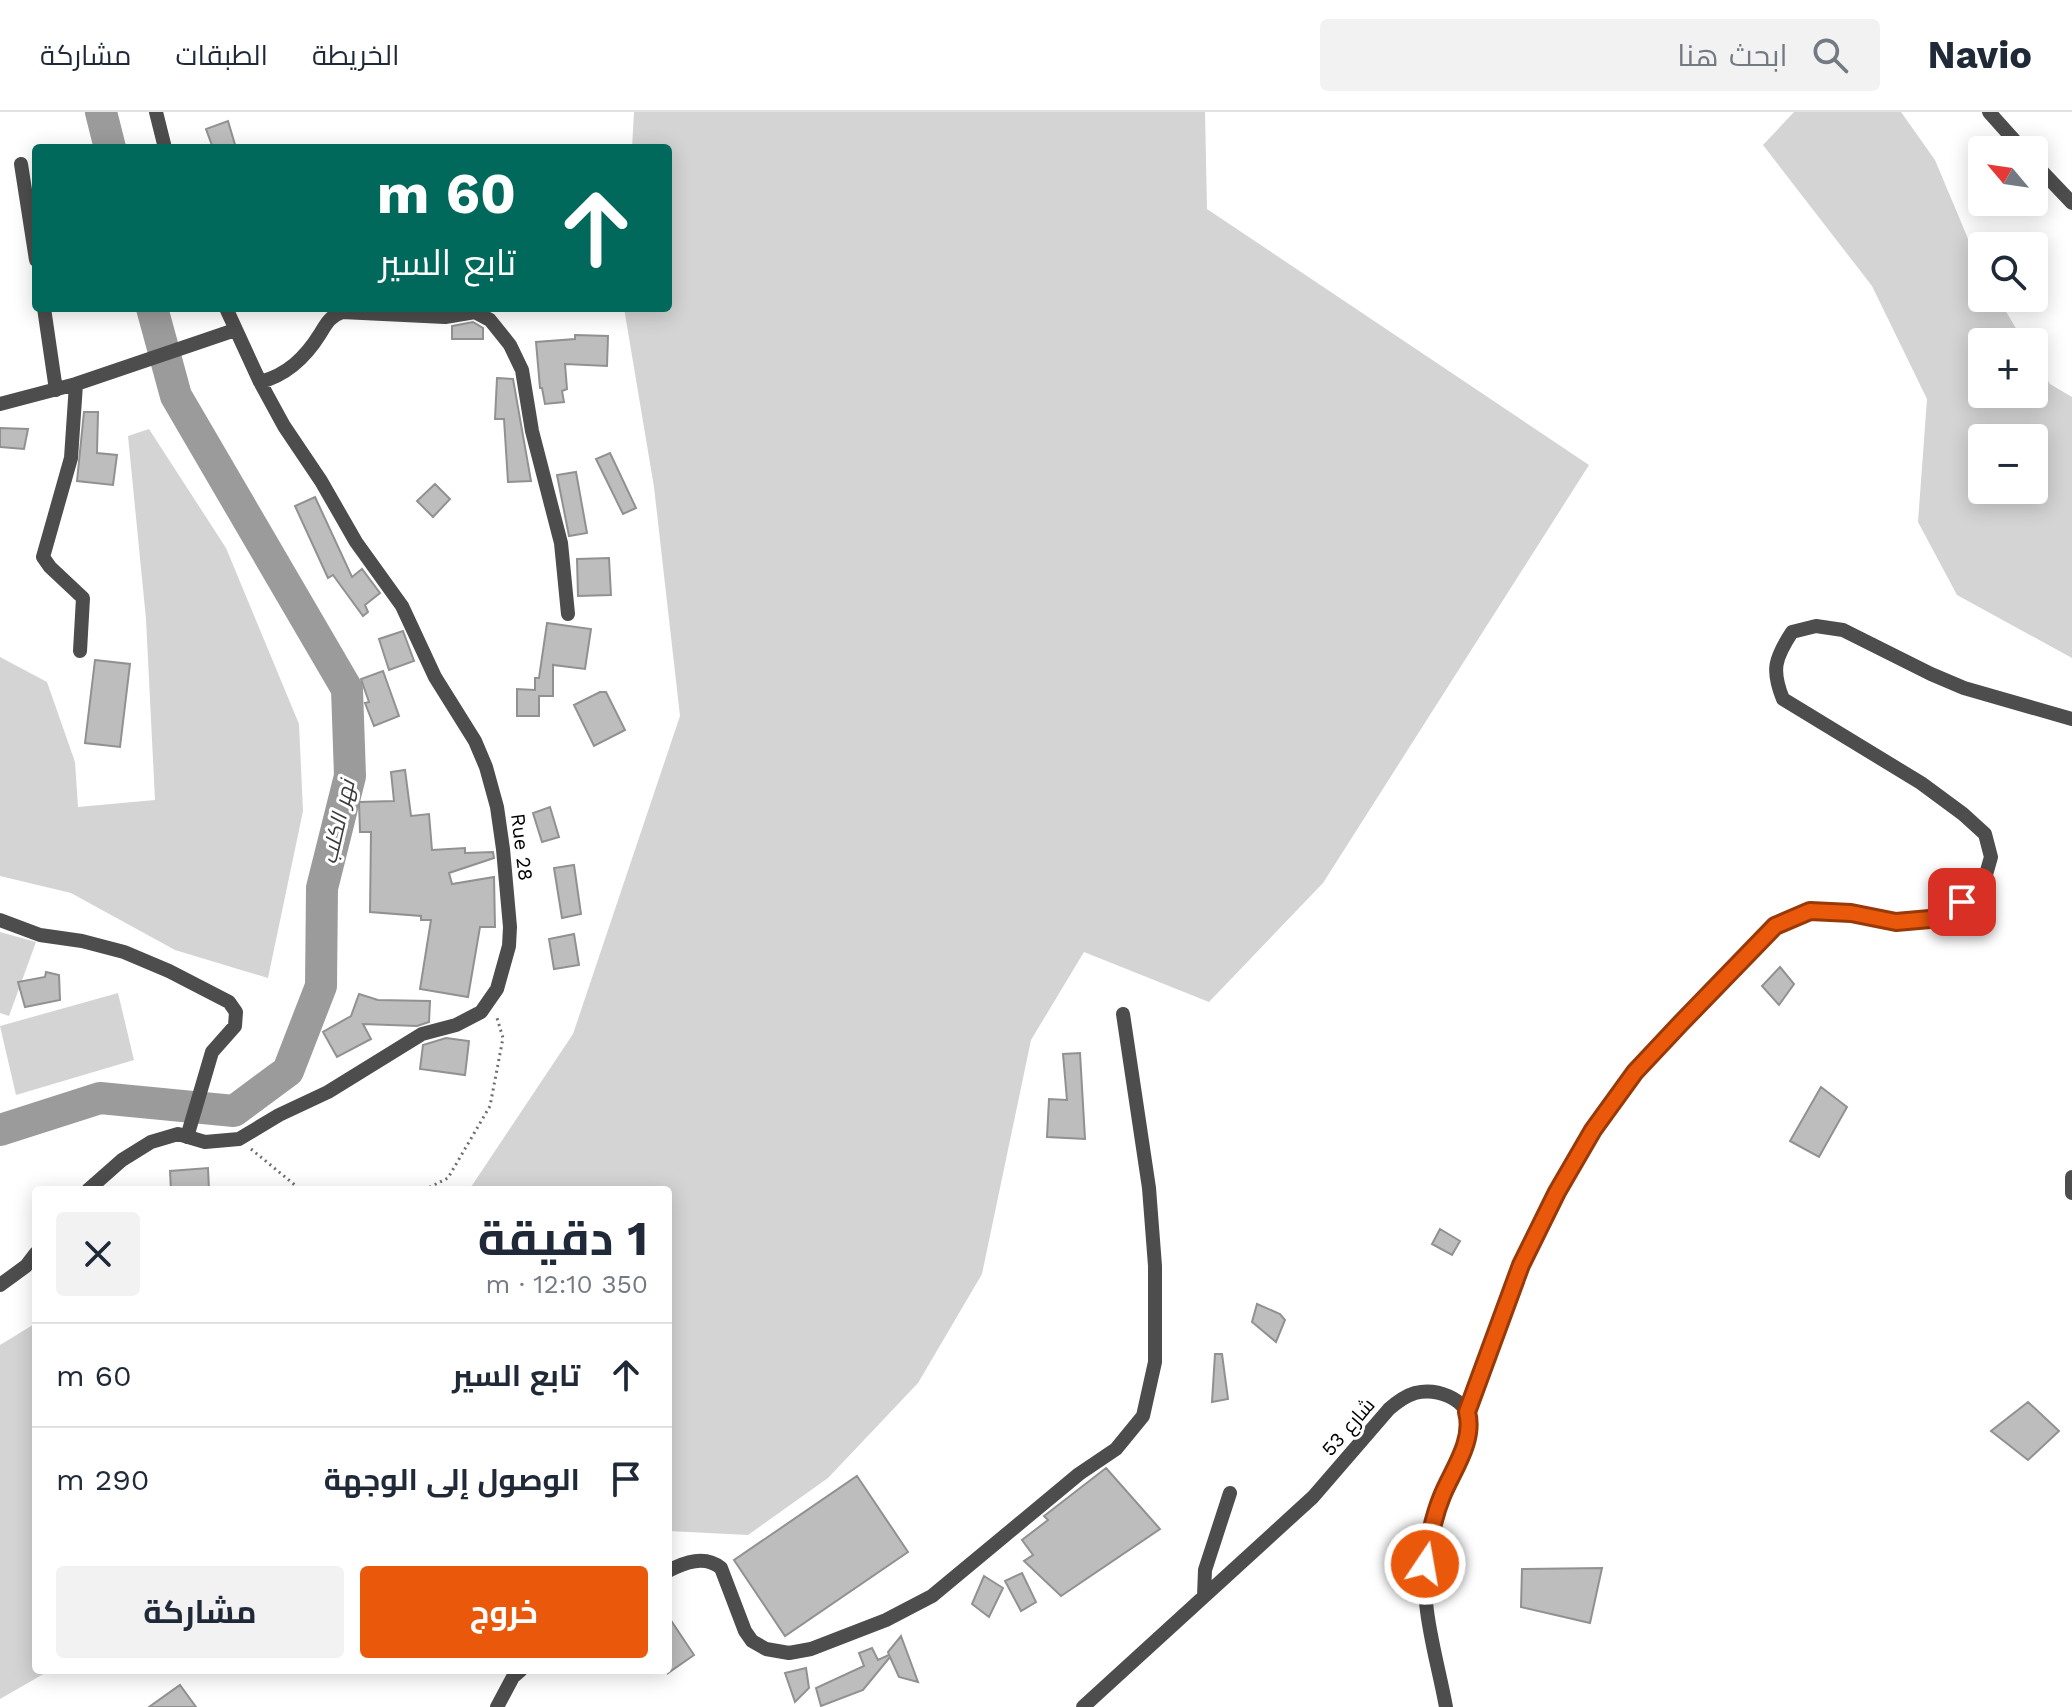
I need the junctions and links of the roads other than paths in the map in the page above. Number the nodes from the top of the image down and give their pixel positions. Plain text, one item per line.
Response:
1 (156, 112) edge
2 (1989, 112) edge
3 (2010, 136) edge
4 (164, 144) edge
5 (21, 164) dead end
6 (2048, 178) edge
7 (2072, 203) edge
8 (32, 234) edge
9 (45, 312) edge
10 (228, 312) edge
11 (235, 330) junction
12 (260, 382) junction
13 (76, 384) junction
14 (56, 390) junction
15 (0, 404) edge
16 (568, 614) dead end
17 (80, 651) dead end
18 (2072, 719) edge
19 (0, 920) edge
20 (1123, 1014) dead end
21 (187, 1137) junction
22 (2072, 1177) edge
23 (93, 1186) edge
24 (2072, 1193) edge
25 (32, 1258) edge
26 (0, 1285) edge
27 (1467, 1412) junction
28 (1230, 1493) dead end
29 (672, 1570) edge
30 (1204, 1596) junction
31 (516, 1674) edge
32 (497, 1707) edge
33 (1083, 1707) edge
34 (1446, 1707) edge

1 - 4 street
2 - 3 street
5 - 8 street
6 - 7 street
9 - 14 street
10 - 11 street, Rue 28
11 - 12 street, Rue 28
11 - 13 street
12 - 16 street
12 - 21 street, Rue 28
13 - 14 street
13 - 17 street
14 - 15 street
18 - 27 street
19 - 21 street
20 - 29 street
21 - 23 street
22 - 24 street
25 - 26 street
27 - 30 street, شارع 53
27 - 34 street
28 - 30 street
30 - 33 street, شارع 53
31 - 32 street

